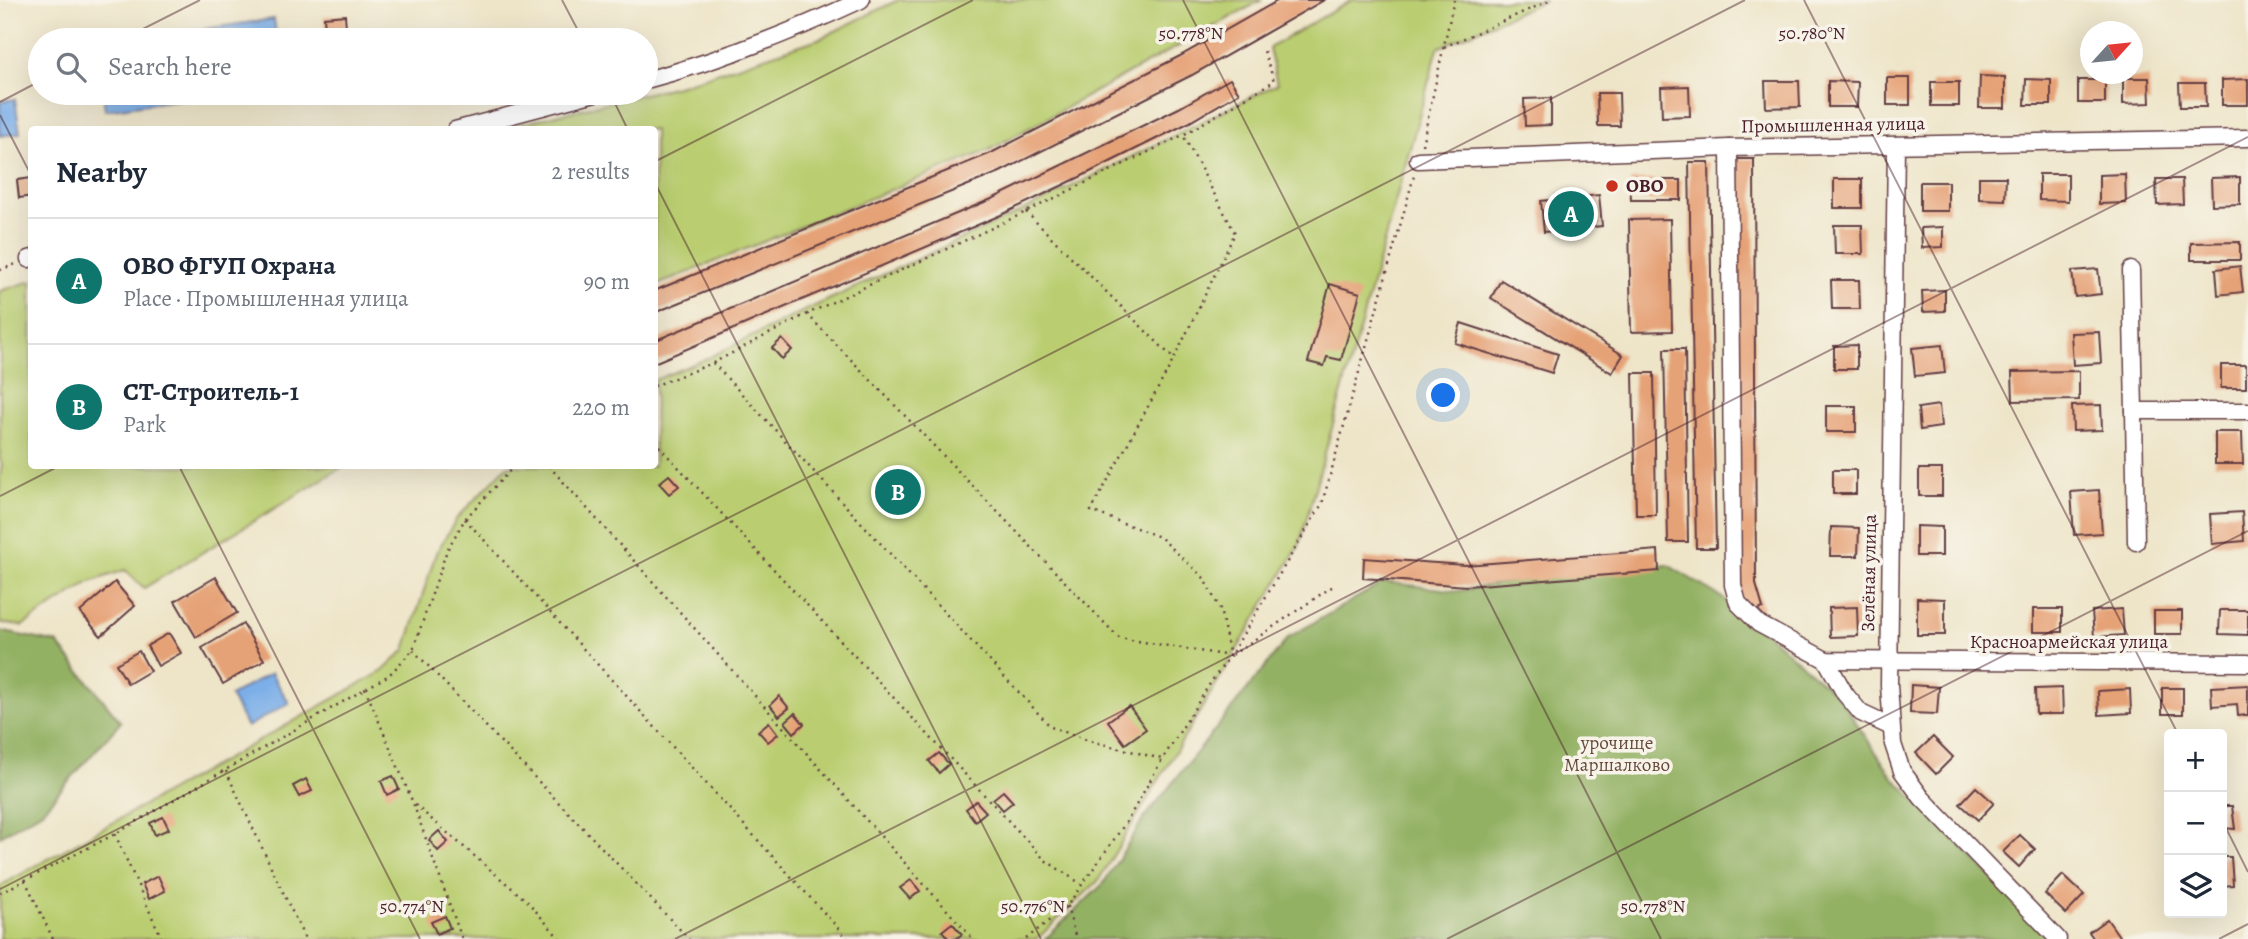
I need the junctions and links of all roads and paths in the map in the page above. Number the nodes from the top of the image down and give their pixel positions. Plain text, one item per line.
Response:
1 (861, 0) edge
2 (1454, 0) edge
3 (1551, 0) edge
4 (1444, 47) junction
5 (1263, 48) dead end
6 (658, 77) edge
7 (549, 105) edge
8 (469, 126) edge
9 (1183, 135) junction
10 (2248, 138) edge
11 (1896, 145) junction
12 (1729, 148) junction
13 (1418, 160) junction
14 (1026, 212) junction
15 (2130, 270) dead end
16 (807, 314) junction
17 (1174, 359) junction
18 (713, 363) junction
19 (658, 385) edge
20 (2134, 411) junction
21 (2248, 411) edge
22 (658, 445) edge
23 (511, 469) edge
24 (552, 469) edge
25 (465, 519) junction
26 (2136, 542) dead end
27 (1334, 586) dead end
28 (413, 650) junction
29 (1230, 656) junction
30 (1826, 660) junction
31 (1889, 662) junction
32 (2248, 663) edge
33 (365, 688) junction
34 (1891, 727) junction
35 (1162, 760) junction
36 (226, 771) junction
37 (412, 803) junction
38 (116, 834) junction
39 (25, 880) junction
40 (1081, 884) junction
41 (0, 893) edge
42 (1067, 906) junction
43 (53, 939) edge
44 (162, 939) edge
45 (305, 939) edge
46 (462, 939) edge
47 (560, 939) edge
48 (689, 939) edge
49 (848, 939) edge
50 (972, 939) edge
51 (1026, 939) edge
52 (1076, 939) edge
53 (2058, 939) edge

1 - 6 street
2 - 4 path
3 - 4 path
4 - 13 path
5 - 9 path
7 - 8 street
9 - 14 path
9 - 17 path
10 - 11 street, Промышленная улица
11 - 12 street, Промышленная улица
11 - 31 street, Зелёная улица
12 - 13 street, Промышленная улица
12 - 30 street
13 - 29 path
14 - 16 path
14 - 17 path
15 - 20 street
16 - 18 path
16 - 29 path
17 - 29 path
18 - 19 path
18 - 35 path
20 - 21 street
20 - 26 street
22 - 40 path
23 - 25 path
24 - 50 path
25 - 28 path
25 - 49 path
27 - 29 path
28 - 33 path
28 - 48 path
29 - 35 path
30 - 31 street, Красноармейская улица
30 - 34 street
31 - 32 street, Красноармейская улица
31 - 34 street, Зелёная улица
33 - 36 path
33 - 37 path
34 - 53 street, Зелёная улица
35 - 40 path
36 - 38 path
36 - 45 path
37 - 46 path
37 - 47 path
38 - 39 path
38 - 44 path
39 - 41 path
39 - 43 path
40 - 42 path
42 - 51 path
42 - 52 path

